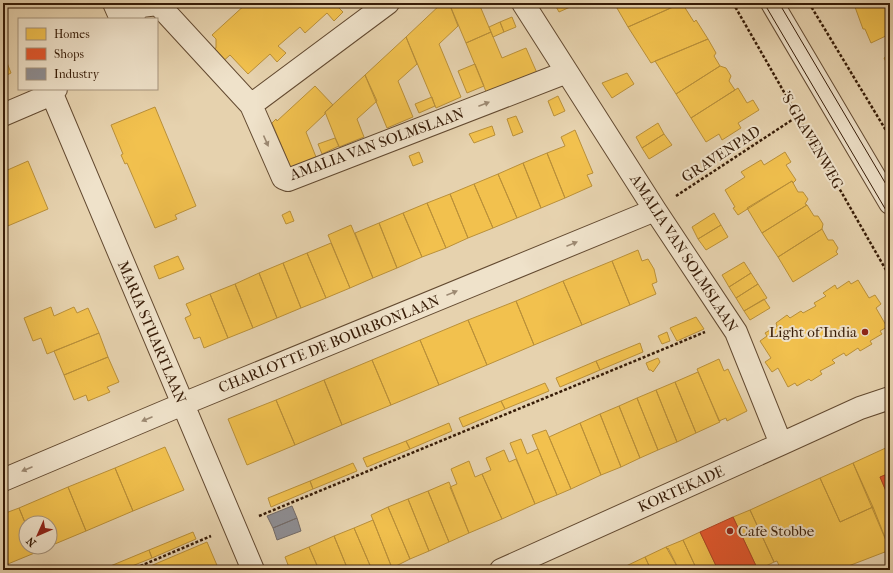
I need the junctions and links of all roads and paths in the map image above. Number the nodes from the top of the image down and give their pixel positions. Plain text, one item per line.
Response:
1 (114, 3) edge
2 (388, 3) edge
3 (524, 3) edge
4 (733, 3) edge
5 (772, 3) edge
6 (809, 3) edge
7 (121, 18) edge
8 (128, 18) edge
9 (567, 72) junction
10 (54, 92) edge
11 (251, 106) junction
12 (3, 115) edge
13 (798, 116) junction
14 (890, 136) edge
15 (890, 203) edge
16 (655, 210) junction
17 (890, 277) edge
18 (729, 322) junction
19 (890, 384) edge
20 (890, 398) edge
21 (183, 404) junction
22 (860, 408) junction
23 (782, 444) junction
24 (3, 480) edge
25 (234, 526) junction
26 (131, 570) edge
27 (253, 570) edge
28 (500, 570) edge

1 - 7 street
2 - 11 street
3 - 9 street, AMALIA VAN SOLMSLAAN
4 - 13 path, 'S-GRAVENWEG
5 - 15 street
6 - 14 path
8 - 11 street, AMALIA VAN SOLMSLAAN
11 -> 9 street, AMALIA VAN SOLMSLAAN
9 - 16 street, AMALIA VAN SOLMSLAAN
10 - 12 street
10 - 21 street, MARIA STUARTLAAN
13 - 16 path, GRAVENPAD
13 - 17 path, 'S-GRAVENWEG
16 - 18 street, AMALIA VAN SOLMSLAAN
21 -> 16 street, CHARLOTTE DE BOURBONLAAN
18 - 23 street, AMALIA VAN SOLMSLAAN
18 - 25 path
19 - 22 street, KORTEKADE
20 - 22 street, KORTEKADE
21 -> 24 street, CHARLOTTE DE BOURBONLAAN
21 - 25 street, MARIA STUARTLAAN
22 - 23 street, KORTEKADE
23 - 28 street, KORTEKADE
25 - 26 path
25 - 27 street, MARIA STUARTLAAN

